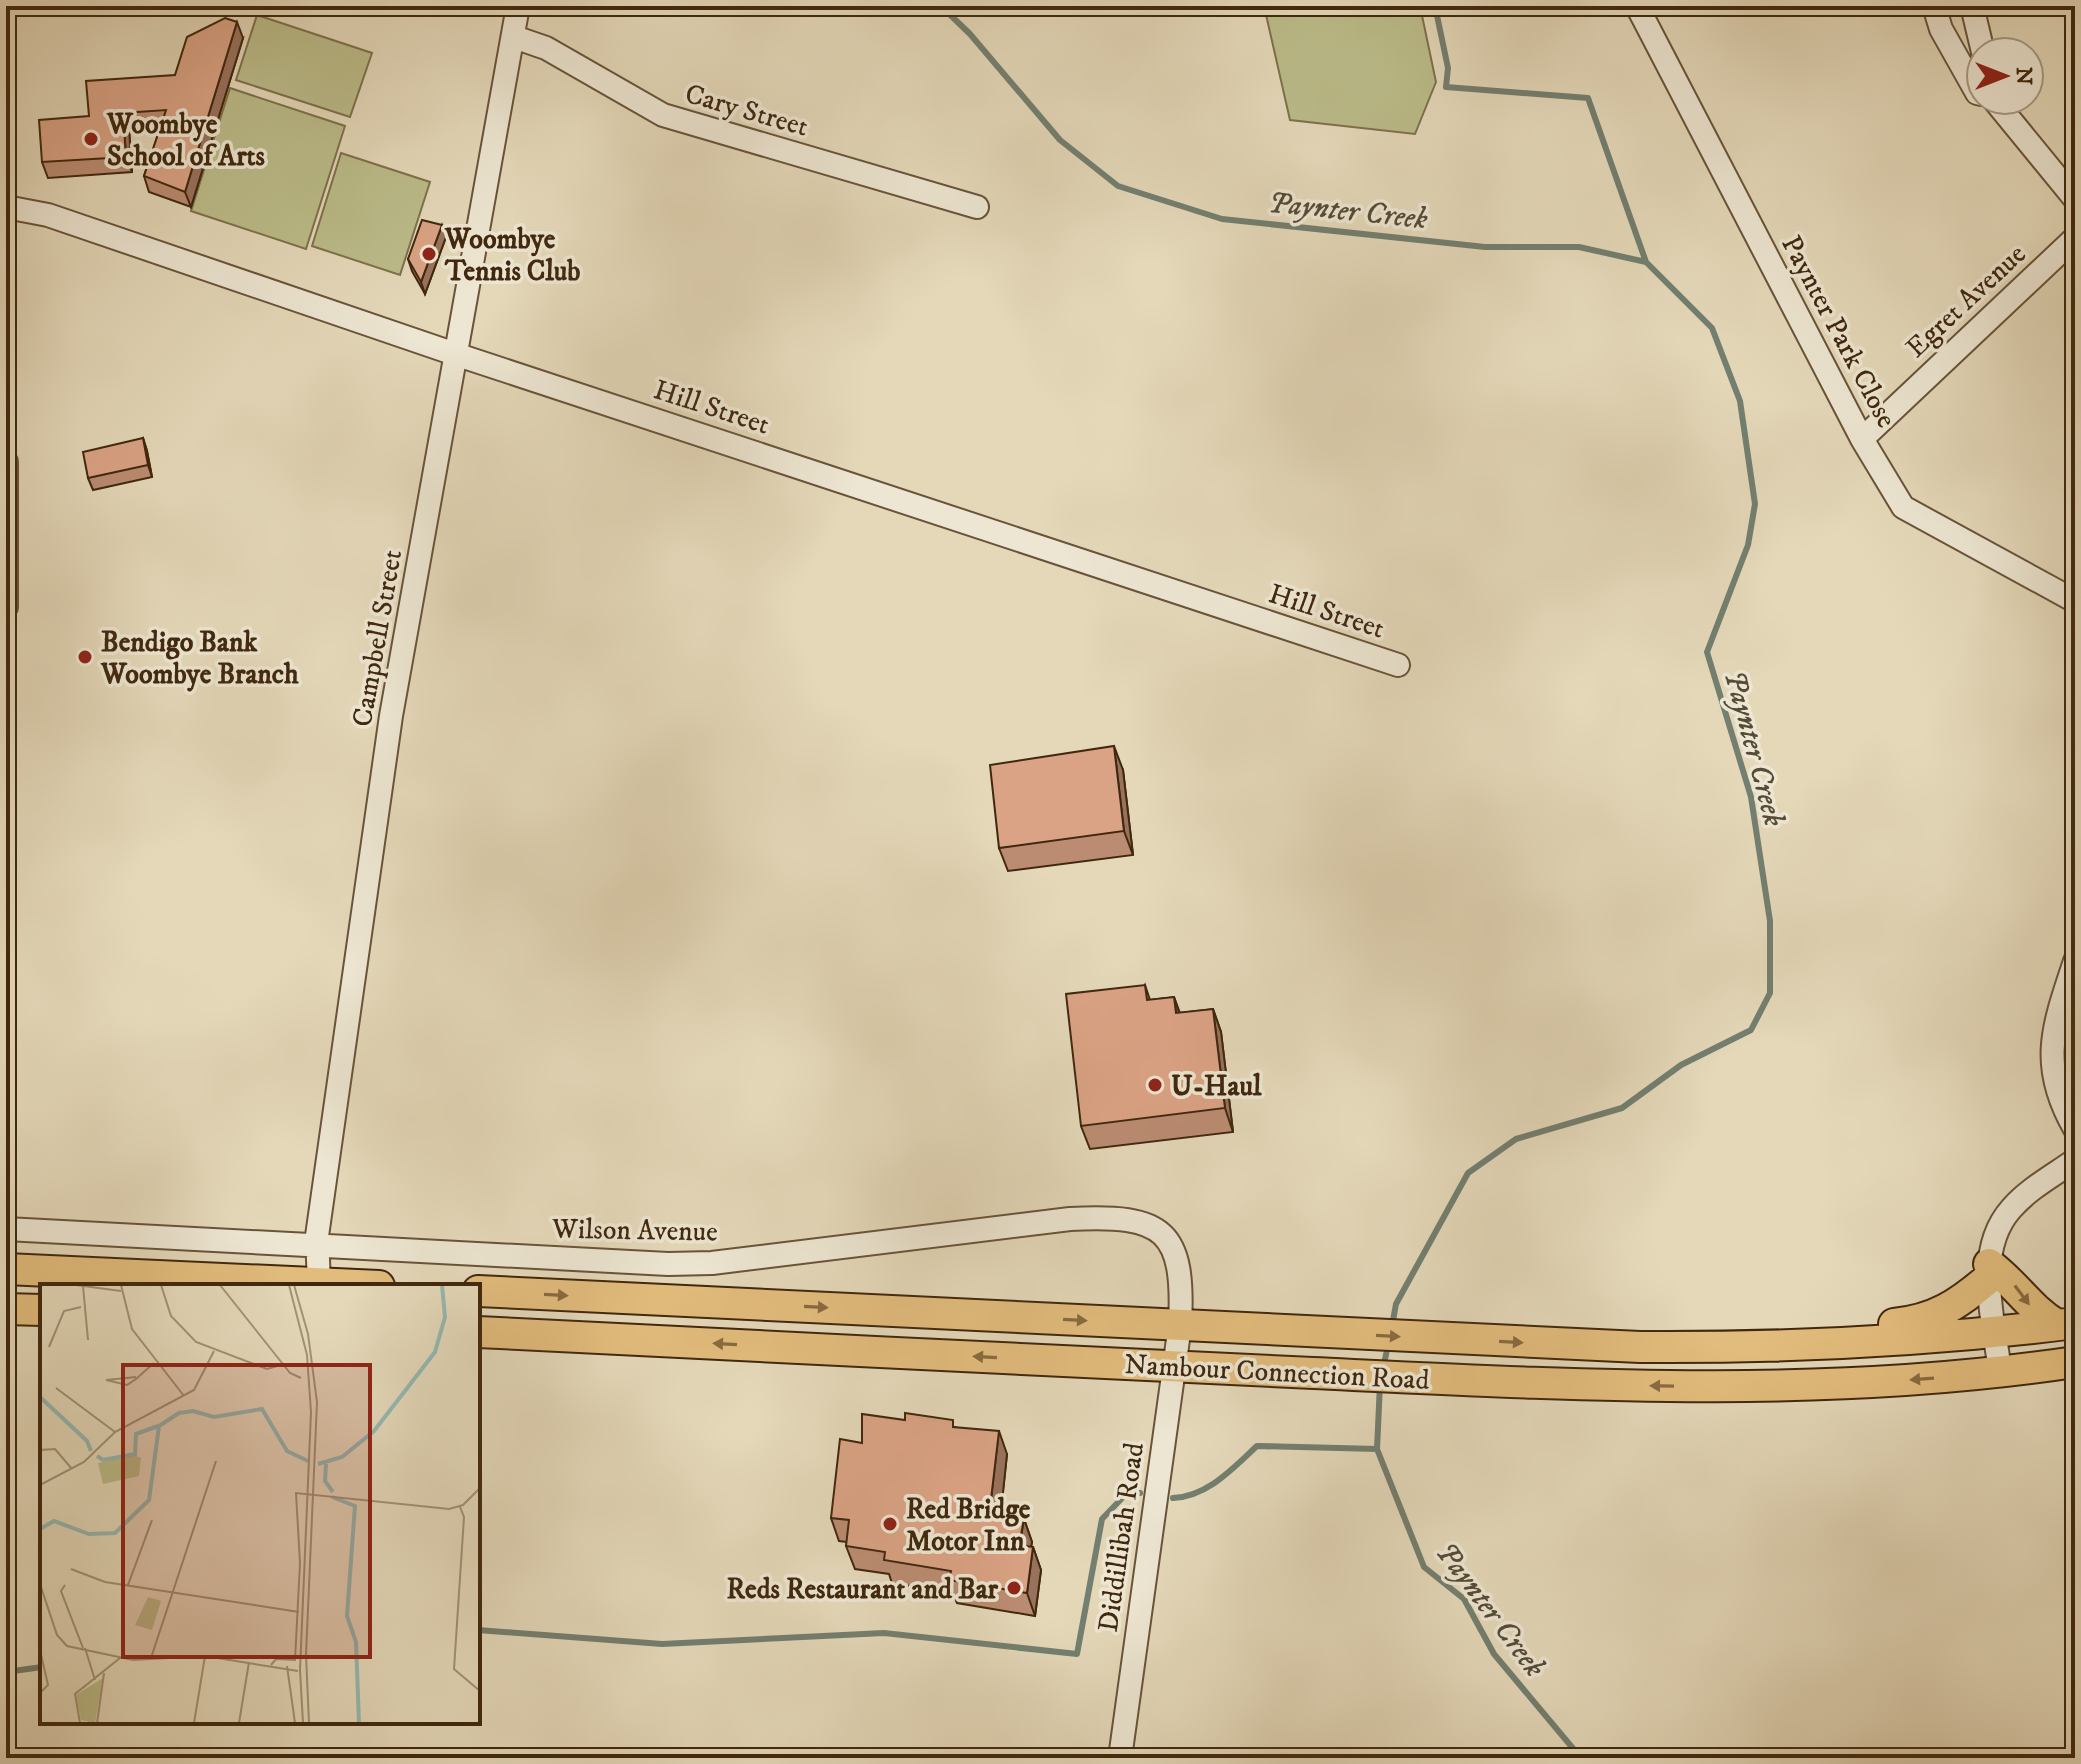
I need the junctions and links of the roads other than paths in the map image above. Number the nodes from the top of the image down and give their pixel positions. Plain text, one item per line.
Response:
1 (518, 6) edge
2 (1637, 6) edge
3 (1934, 6) edge
4 (1972, 6) edge
5 (1979, 36) edge
6 (514, 37) junction
7 (1965, 68) edge
8 (2007, 116) edge
9 (2075, 199) edge
10 (6, 207) edge
11 (977, 207) dead end
12 (2075, 238) edge
13 (458, 355) junction
14 (1862, 439) junction
15 (6, 462) edge
16 (7, 593) edge
17 (2075, 601) edge
18 (1398, 665) dead end
19 (2075, 961) edge
20 (2075, 1129) edge
21 (2075, 1160) edge
22 (6, 1229) edge
23 (317, 1245) junction
24 (6, 1269) edge
25 (1989, 1270) junction
26 (319, 1283) junction
27 (339, 1284) edge
28 (480, 1291) edge
29 (7, 1308) edge
30 (40, 1310) edge
31 (2066, 1324) edge
32 (1180, 1325) junction
33 (480, 1332) edge
34 (1995, 1332) junction
35 (1786, 1345) junction
36 (2075, 1362) edge
37 (1173, 1366) junction
38 (2000, 1371) junction
39 (1120, 1758) edge

1 - 6 street, Campbell Street
2 - 14 street, Paynter Park Close
3 - 7 street
4 - 5 street
6 - 11 street, Cary Street
6 - 13 street, Campbell Street
8 - 9 street
10 - 13 street, Hill Street
12 - 14 street, Egret Avenue
13 - 18 street, Hill Street
13 - 23 street, Campbell Street
14 - 17 street, Paynter Park Close
15 - 16 street
19 - 20 street
21 - 25 street
22 - 23 street, Wilson Avenue
23 - 26 street, Campbell Street
23 - 32 street, Wilson Avenue
24 - 26 highway
25 -> 31 highway
25 - 34 street
25 - 35 highway
26 - 27 highway
28 -> 32 highway, Nambour Connection Road
29 - 30 highway
31 - 34 highway, Nambour Connection Road
32 -> 35 highway, Nambour Connection Road
32 - 37 street, Diddillibah Road
37 -> 33 highway, Nambour Connection Road
34 - 35 highway, Nambour Connection Road
34 - 38 street
36 - 38 highway, Nambour Connection Road
38 -> 37 highway, Nambour Connection Road
37 - 39 street, Diddillibah Road

